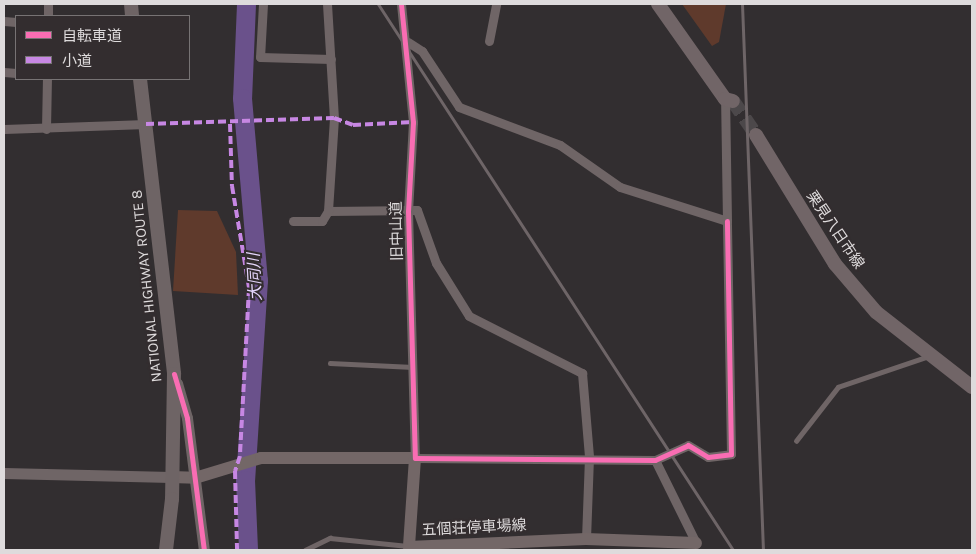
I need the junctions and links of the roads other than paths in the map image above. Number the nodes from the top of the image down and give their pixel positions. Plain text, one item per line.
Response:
1 (263, 4) edge
2 (327, 4) edge
3 (401, 4) edge
4 (496, 4) edge
5 (658, 4) edge
6 (489, 41) dead end
7 (408, 42) junction
8 (331, 58) junction
9 (47, 80) edge
10 (140, 80) edge
11 (729, 100) joint
12 (146, 124) junction
13 (4, 129) edge
14 (46, 129) junction
15 (756, 135) tunnel mouth
16 (328, 211) junction
17 (408, 211) junction
18 (293, 221) dead end
19 (727, 221) junction
20 (932, 355) junction
21 (330, 363) dead end
22 (414, 367) junction
23 (174, 374) junction
24 (972, 387) edge
25 (796, 441) dead end
26 (589, 457) junction
27 (415, 458) junction
28 (655, 460) junction
29 (4, 473) edge
30 (170, 477) junction
31 (195, 478) junction
32 (586, 539) junction
33 (699, 547) edge
34 (413, 549) edge
35 (166, 550) edge
36 (204, 550) edge
37 (305, 550) edge

1 - 8 street
2 - 8 street
3 - 7 street, 旧中山道
4 - 6 street
5 - 11 main road
7 - 17 street, 旧中山道
7 - 19 street
8 - 16 street
9 - 14 street
10 - 12 highway, NATIONAL HIGHWAY ROUTE 8
11 - 19 street
12 - 14 street
12 - 23 highway, NATIONAL HIGHWAY ROUTE 8
13 - 14 street
15 - 20 main road, 栗見八日市線
16 - 17 street
16 - 18 street
17 - 22 street, 旧中山道
17 - 26 street
19 - 28 street
20 - 24 main road, 栗見八日市線
20 - 25 lane
21 - 22 lane
22 - 27 street, 旧中山道
23 - 30 highway, NATIONAL HIGHWAY ROUTE 8
23 - 31 street
26 - 27 street
26 - 28 street
26 - 32 street
27 - 31 main road
27 - 34 main road, 五個荘停車場線
28 - 33 street
29 - 30 street
30 - 31 main road
30 - 35 highway, NATIONAL HIGHWAY ROUTE 8
31 - 36 street
32 - 33 main road, 五個荘停車場線
32 - 34 main road, 五個荘停車場線
34 - 37 lane

